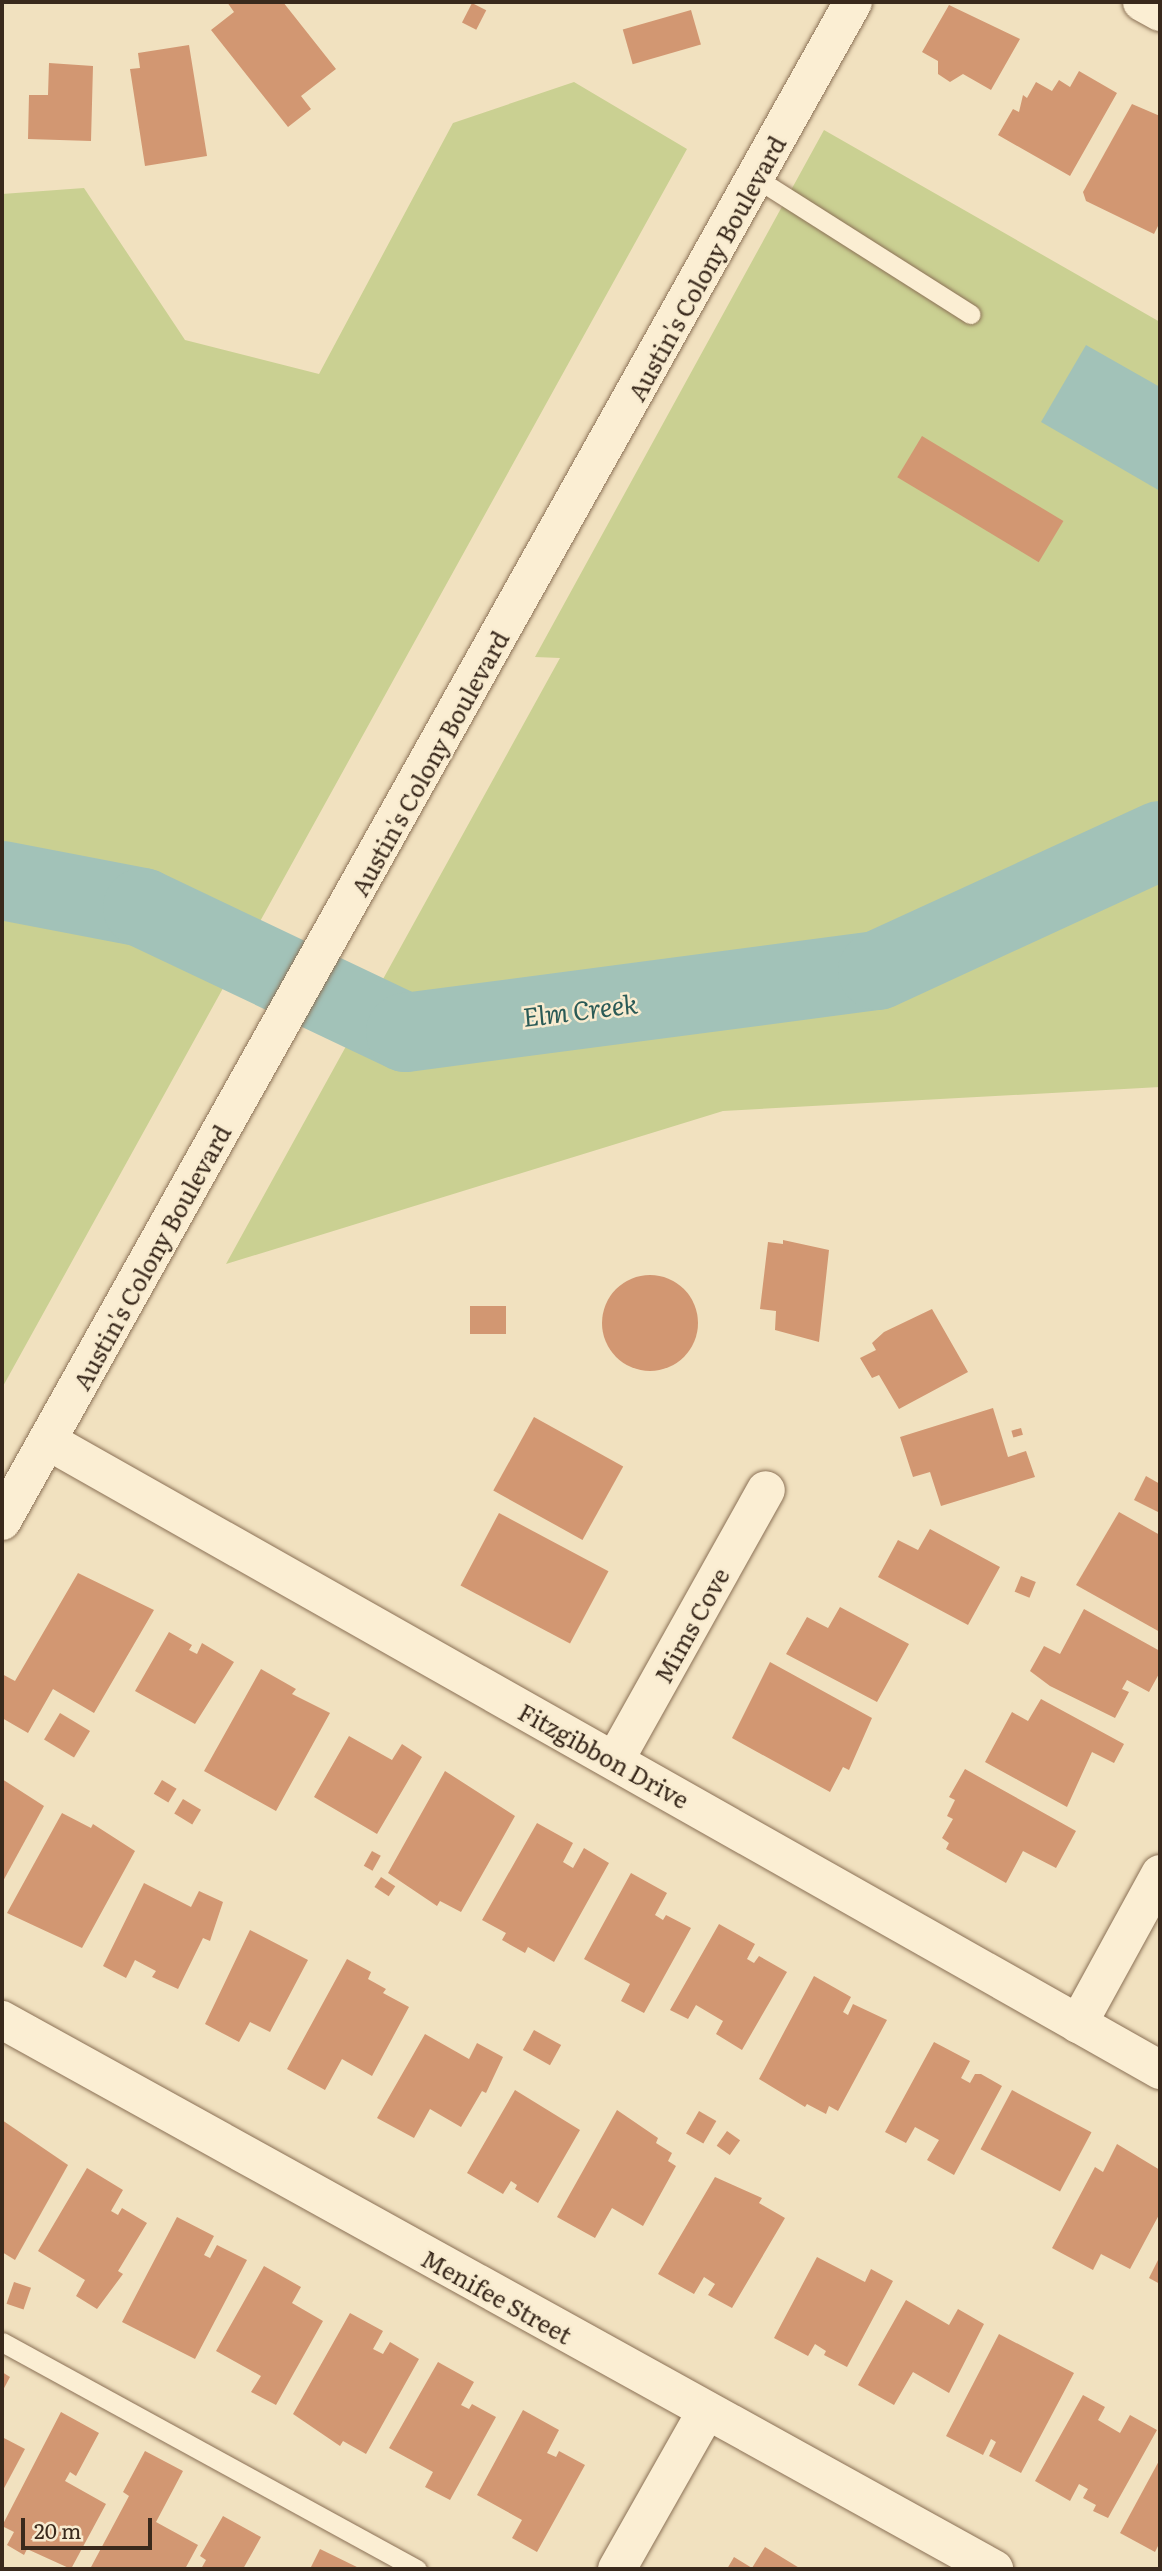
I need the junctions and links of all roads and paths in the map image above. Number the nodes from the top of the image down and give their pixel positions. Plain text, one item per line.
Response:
1 (853, 2) edge
2 (1142, 2) edge
3 (1160, 12) edge
4 (756, 178) junction
5 (970, 314) dead end
6 (48, 1441) junction
7 (766, 1490) dead end
8 (2, 1521) edge
9 (615, 1760) junction
10 (1160, 1874) edge
11 (2, 2020) edge
12 (1078, 2024) junction
13 (1160, 2070) edge
14 (2, 2342) edge
15 (706, 2412) junction
16 (417, 2569) edge
17 (617, 2569) edge
18 (994, 2569) edge

1 - 4 street, Austin's Colony Boulevard
2 - 3 street
4 - 5 lane
4 - 6 street, Austin's Colony Boulevard
6 - 8 street, Austin's Colony Boulevard
6 - 9 street, Fitzgibbon Drive
7 - 9 street, Mims Cove
9 - 12 street, Fitzgibbon Drive
10 - 12 street
11 - 15 street, Menifee Street
12 - 13 street, Fitzgibbon Drive
14 - 16 lane
15 - 17 street
15 - 18 street, Menifee Street

